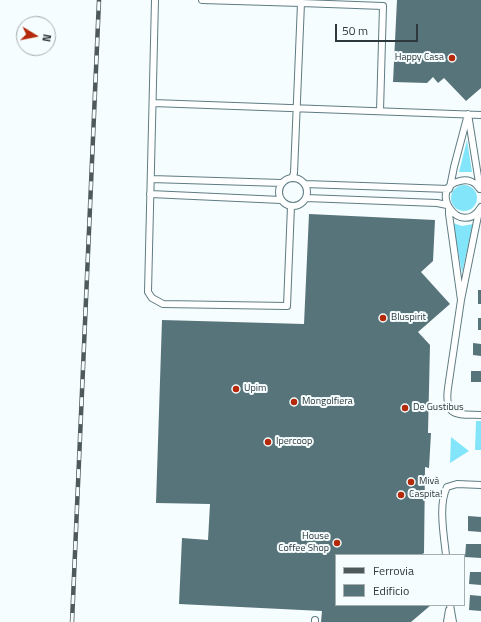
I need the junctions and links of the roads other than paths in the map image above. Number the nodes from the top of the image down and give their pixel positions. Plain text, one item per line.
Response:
1 (155, 0) edge
2 (202, 0) edge
3 (300, 3) junction
4 (153, 103) junction
5 (296, 108) junction
6 (380, 111) junction
7 (468, 114) junction
8 (481, 115) edge
9 (292, 178) junction
10 (151, 179) junction
11 (282, 183) junction
12 (305, 184) junction
13 (449, 188) junction
14 (480, 190) edge
15 (150, 194) junction
16 (306, 198) junction
17 (281, 200) junction
18 (291, 206) junction
19 (448, 207) junction
20 (480, 208) edge
21 (461, 300) junction
22 (481, 415) edge
23 (481, 485) edge
24 (446, 554) edge
25 (450, 606) edge
26 (447, 622) edge
27 (453, 622) edge

1 - 4 lane
2 - 3 lane
3 - 5 lane
3 - 6 lane
4 - 5 lane
4 - 10 lane
5 - 6 lane
5 - 9 lane
6 - 7 lane
7 - 8 lane
7 - 13 lane
7 - 14 lane
9 - 11 lane
9 - 12 lane
10 - 11 lane
10 - 15 lane
11 - 17 lane
12 - 13 lane
12 - 16 lane
13 - 14 lane
13 - 19 lane
15 - 17 lane
15 - 18 lane
16 - 18 lane
16 - 19 lane
17 - 18 lane
19 - 20 lane
19 - 21 lane
20 - 21 lane
21 - 22 lane
23 - 24 lane
25 - 26 lane
25 - 27 lane

